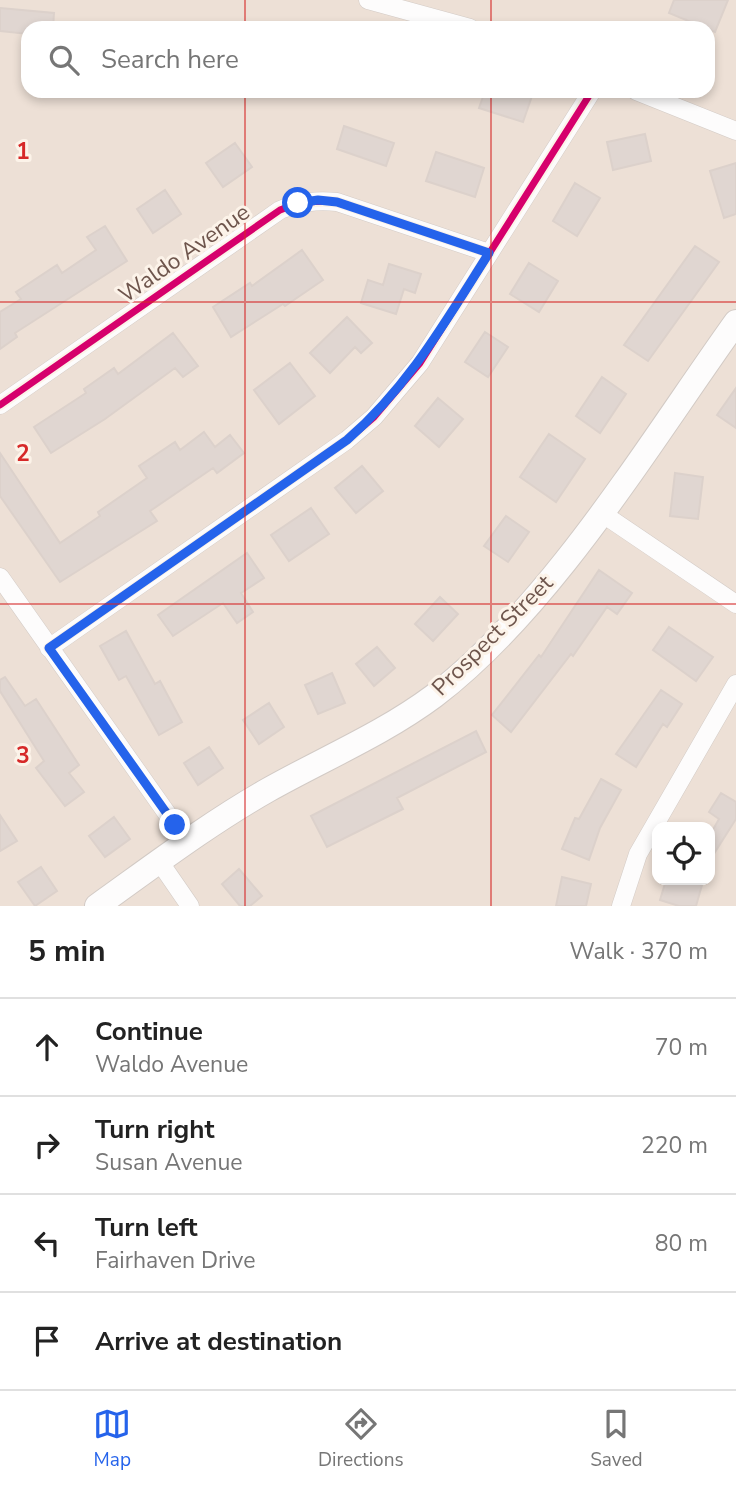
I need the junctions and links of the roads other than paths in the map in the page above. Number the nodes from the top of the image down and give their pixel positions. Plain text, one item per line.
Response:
1 (368, 0) edge
2 (444, 21) edge
3 (588, 98) edge
4 (654, 98) edge
5 (736, 131) edge
6 (489, 253) junction
7 (736, 322) edge
8 (0, 405) edge
9 (600, 512) junction
10 (0, 577) edge
11 (736, 604) edge
12 (49, 648) junction
13 (736, 684) edge
14 (187, 842) junction
15 (159, 862) junction
16 (97, 906) edge
17 (190, 906) edge
18 (621, 906) edge

1 - 2 street
3 - 6 street
4 - 5 street
6 - 8 street, Waldo Avenue
6 - 12 street
7 - 9 main road, Prospect Street
9 - 11 street
9 - 14 main road, Prospect Street
10 - 12 street
12 - 14 street
13 - 18 street
14 - 15 main road, Prospect Street
15 - 16 main road, Prospect Street
15 - 17 street

